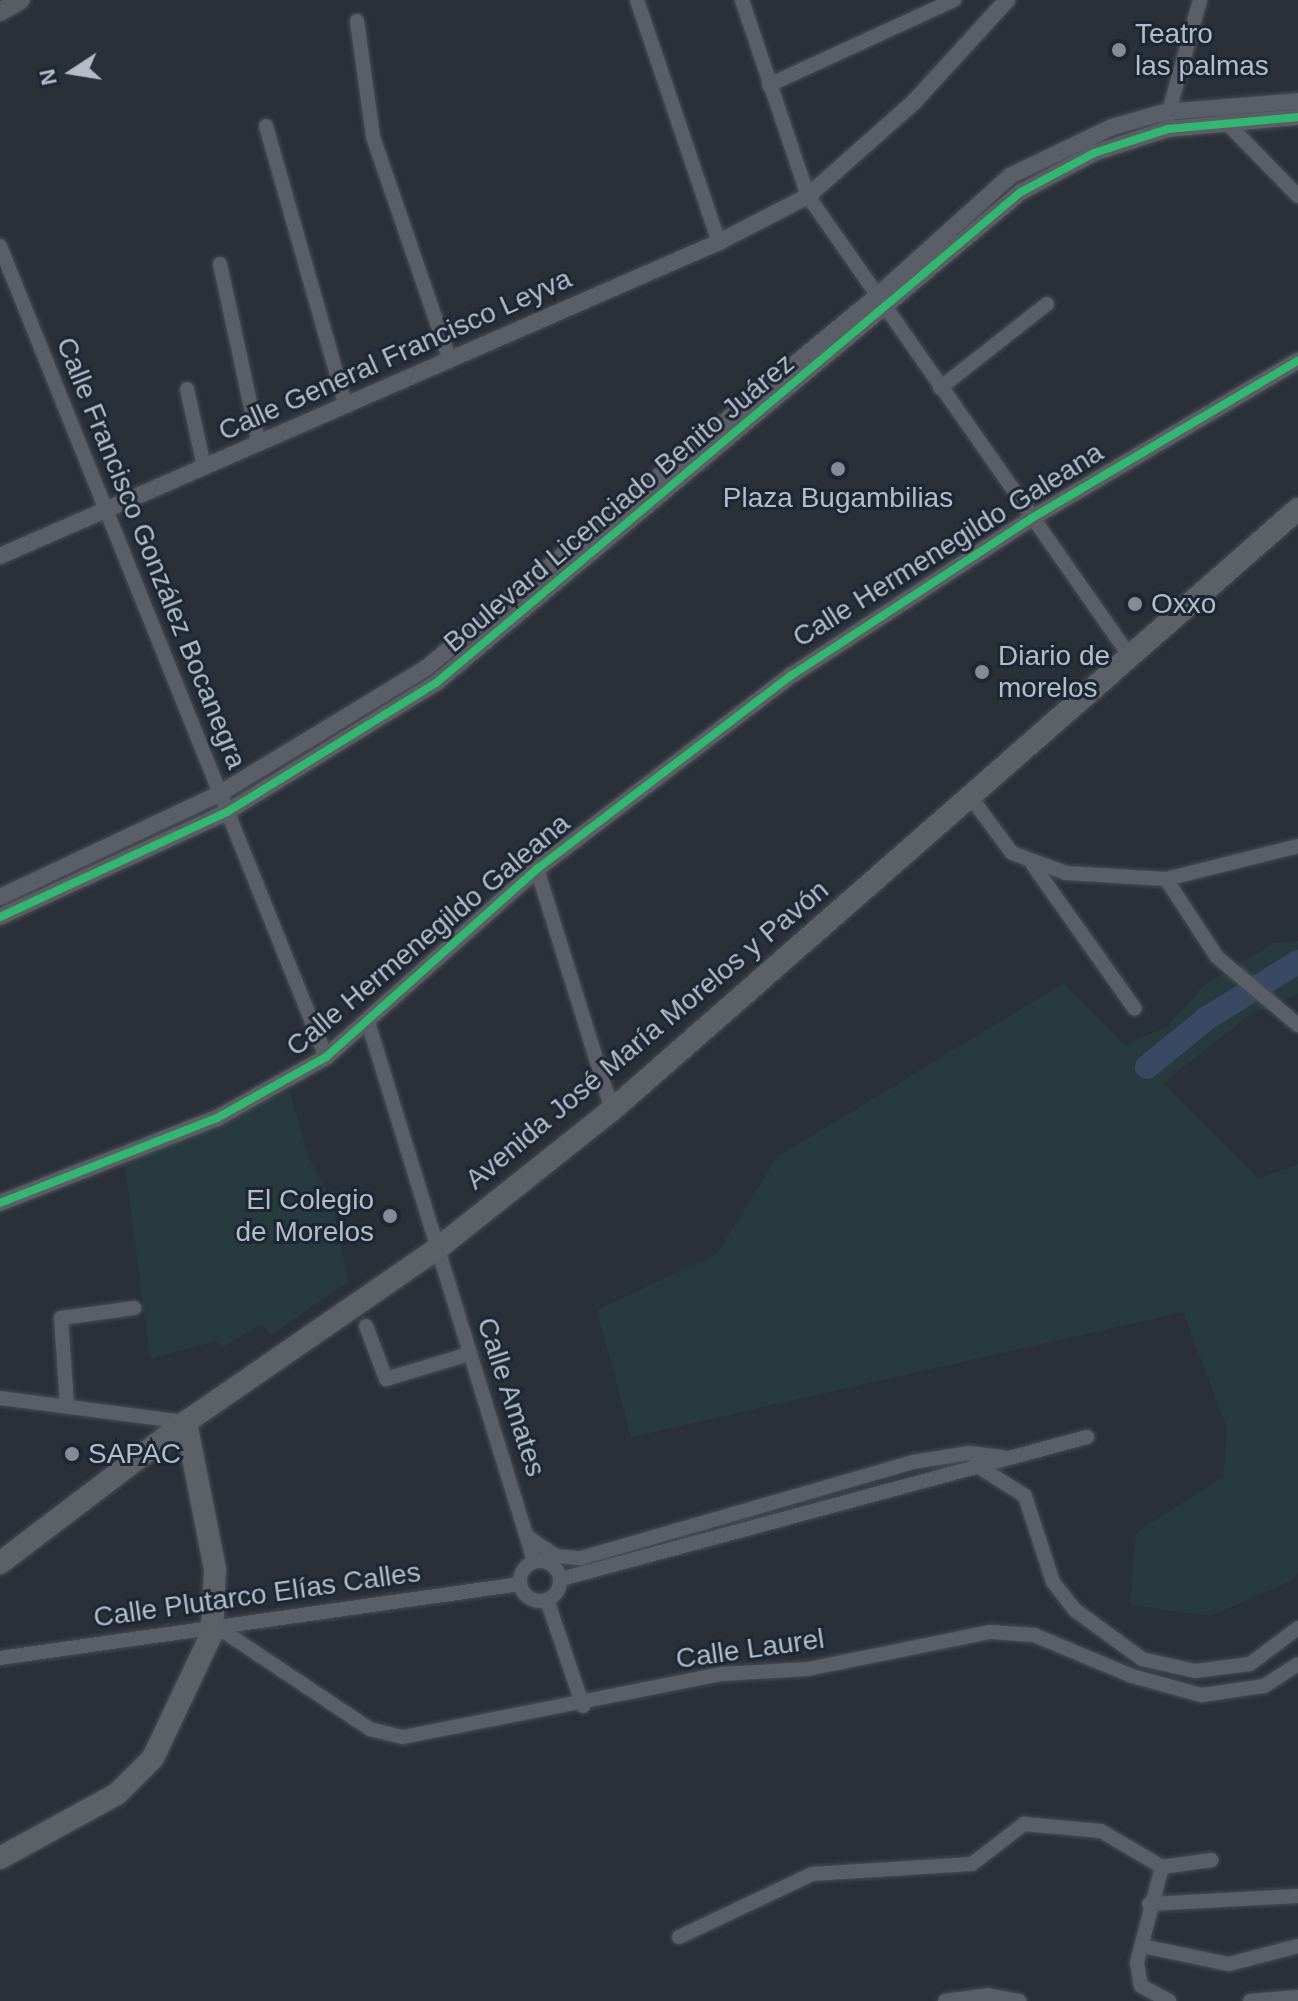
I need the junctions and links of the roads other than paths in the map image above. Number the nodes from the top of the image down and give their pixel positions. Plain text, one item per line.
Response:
1 (21, 0) edge
2 (637, 0) edge
3 (742, 0) edge
4 (954, 0) edge
5 (989, 0) edge
6 (1007, 0) edge
7 (1200, 0) edge
8 (0, 12) edge
9 (995, 17) junction
10 (357, 21) dead end
11 (769, 85) junction
12 (1298, 101) edge
13 (1212, 106) junction
14 (1298, 117) edge
15 (1166, 120) junction
16 (1223, 120) junction
17 (266, 126) dead end
18 (808, 196) junction
19 (1298, 196) edge
20 (719, 242) junction
21 (0, 248) edge
22 (220, 264) dead end
23 (883, 301) junction
24 (1047, 304) dead end
25 (450, 360) junction
26 (1298, 361) edge
27 (940, 388) junction
28 (187, 389) dead end
29 (346, 406) junction
30 (259, 444) junction
31 (204, 466) junction
32 (1298, 509) edge
33 (103, 510) junction
34 (1032, 518) junction
35 (0, 556) edge
36 (482, 628) junction
37 (493, 642) junction
38 (1131, 658) junction
39 (219, 794) junction
40 (972, 799) junction
41 (227, 812) junction
42 (1298, 846) edge
43 (1033, 865) junction
44 (537, 869) junction
45 (1166, 879) junction
46 (0, 897) edge
47 (0, 917) edge
48 (1135, 1009) dead end
49 (368, 1022) junction
50 (1298, 1025) edge
51 (326, 1057) junction
52 (612, 1110) junction
53 (0, 1203) edge
54 (437, 1249) junction
55 (134, 1308) dead end
56 (366, 1326) dead end
57 (469, 1354) junction
58 (0, 1398) edge
59 (67, 1404) junction
60 (186, 1422) junction
61 (1087, 1437) dead end
62 (969, 1453) junction
63 (1004, 1457) junction
64 (980, 1472) junction
65 (528, 1537) junction
66 (534, 1561) junction
67 (0, 1563) edge
68 (561, 1579) junction
69 (520, 1584) junction
70 (547, 1600) junction
71 (1298, 1628) edge
72 (218, 1632) junction
73 (0, 1658) edge
74 (1298, 1664) edge
75 (583, 1706) junction
76 (0, 1858) edge
77 (1212, 1860) dead end
78 (1162, 1867) junction
79 (1298, 1896) edge
80 (1149, 1904) junction
81 (679, 1937) dead end
82 (1142, 1946) junction
83 (1298, 1946) edge
84 (1298, 1997) edge
85 (945, 2001) edge
86 (1019, 2001) edge
87 (1169, 2001) edge
88 (1250, 2001) edge

1 - 8 main road
2 - 20 street
3 - 11 street
4 - 11 street
5 - 9 street
6 - 9 street, Calle General Francisco Leyva
7 - 15 street
9 - 18 street, Calle General Francisco Leyva
10 - 25 street
11 - 18 street
12 - 13 street, Boulevard Licenciado Benito Juárez
13 - 15 street, Boulevard Licenciado Benito Juárez
13 - 16 street
14 - 16 street, Boulevard Licenciado Benito Juárez
15 - 16 street, Boulevard Licenciado Benito Juárez
15 - 23 street, Boulevard Licenciado Benito Juárez
16 - 19 street
17 - 29 street
18 - 20 street, Calle General Francisco Leyva
18 - 23 street
20 - 25 street, Calle General Francisco Leyva
21 - 33 street, Calle Francisco González Bocanegra
22 - 30 street
23 - 27 street
23 - 36 street, Boulevard Licenciado Benito Juárez
23 - 37 street, Boulevard Licenciado Benito Juárez
24 - 27 street
25 - 29 street, Calle General Francisco Leyva
26 - 34 street, Calle Hermenegildo Galeana
27 - 34 street
28 - 31 street
29 - 30 street, Calle General Francisco Leyva
30 - 31 street, Calle General Francisco Leyva
31 - 33 street, Calle General Francisco Leyva
32 - 38 main road, Avenida José María Morelos y Pavón
33 - 35 street, Calle General Francisco Leyva
33 - 39 street, Calle Francisco González Bocanegra
34 - 38 street
34 - 44 street, Calle Hermenegildo Galeana
36 - 37 street
36 - 39 street, Boulevard Licenciado Benito Juárez
37 - 41 street, Boulevard Licenciado Benito Juárez
38 - 40 main road, Avenida José María Morelos y Pavón
39 - 41 street, Calle Francisco González Bocanegra
39 - 46 street, Boulevard Licenciado Benito Juárez
40 - 43 street
40 - 52 main road, Avenida José María Morelos y Pavón
41 - 47 street, Boulevard Licenciado Benito Juárez
41 - 51 street, Calle Francisco González Bocanegra
42 - 45 street
43 - 45 street
43 - 48 street
44 - 49 street, Calle Hermenegildo Galeana
44 - 52 street
45 - 50 street
49 - 51 street, Calle Hermenegildo Galeana
49 - 54 street, Calle Amates
51 - 53 street, Calle Hermenegildo Galeana
52 - 54 main road, Avenida José María Morelos y Pavón
54 - 57 street, Calle Amates
54 - 60 main road, Avenida José María Morelos y Pavón
55 - 59 street
56 - 57 street
57 - 65 street, Calle Amates
58 - 59 street
59 - 60 street
60 - 67 main road, Avenida José María Morelos y Pavón
60 - 72 main road
61 - 63 street
62 - 63 street
62 - 64 street
62 - 65 street
63 - 64 street
64 - 68 street
64 - 71 street
65 - 66 street, Calle Amates
66 - 68 street
66 - 69 street
68 - 70 street
69 - 70 street
69 - 72 street, Calle Plutarco Elías Calles
70 - 75 street
72 - 73 street, Calle Plutarco Elías Calles
72 - 75 street, Calle Laurel
72 - 76 main road
74 - 75 street, Calle Laurel
77 - 78 street
78 - 80 street
78 - 81 street
79 - 80 street
80 - 82 street
82 - 83 street
82 - 87 street
84 - 88 street
85 - 86 street

